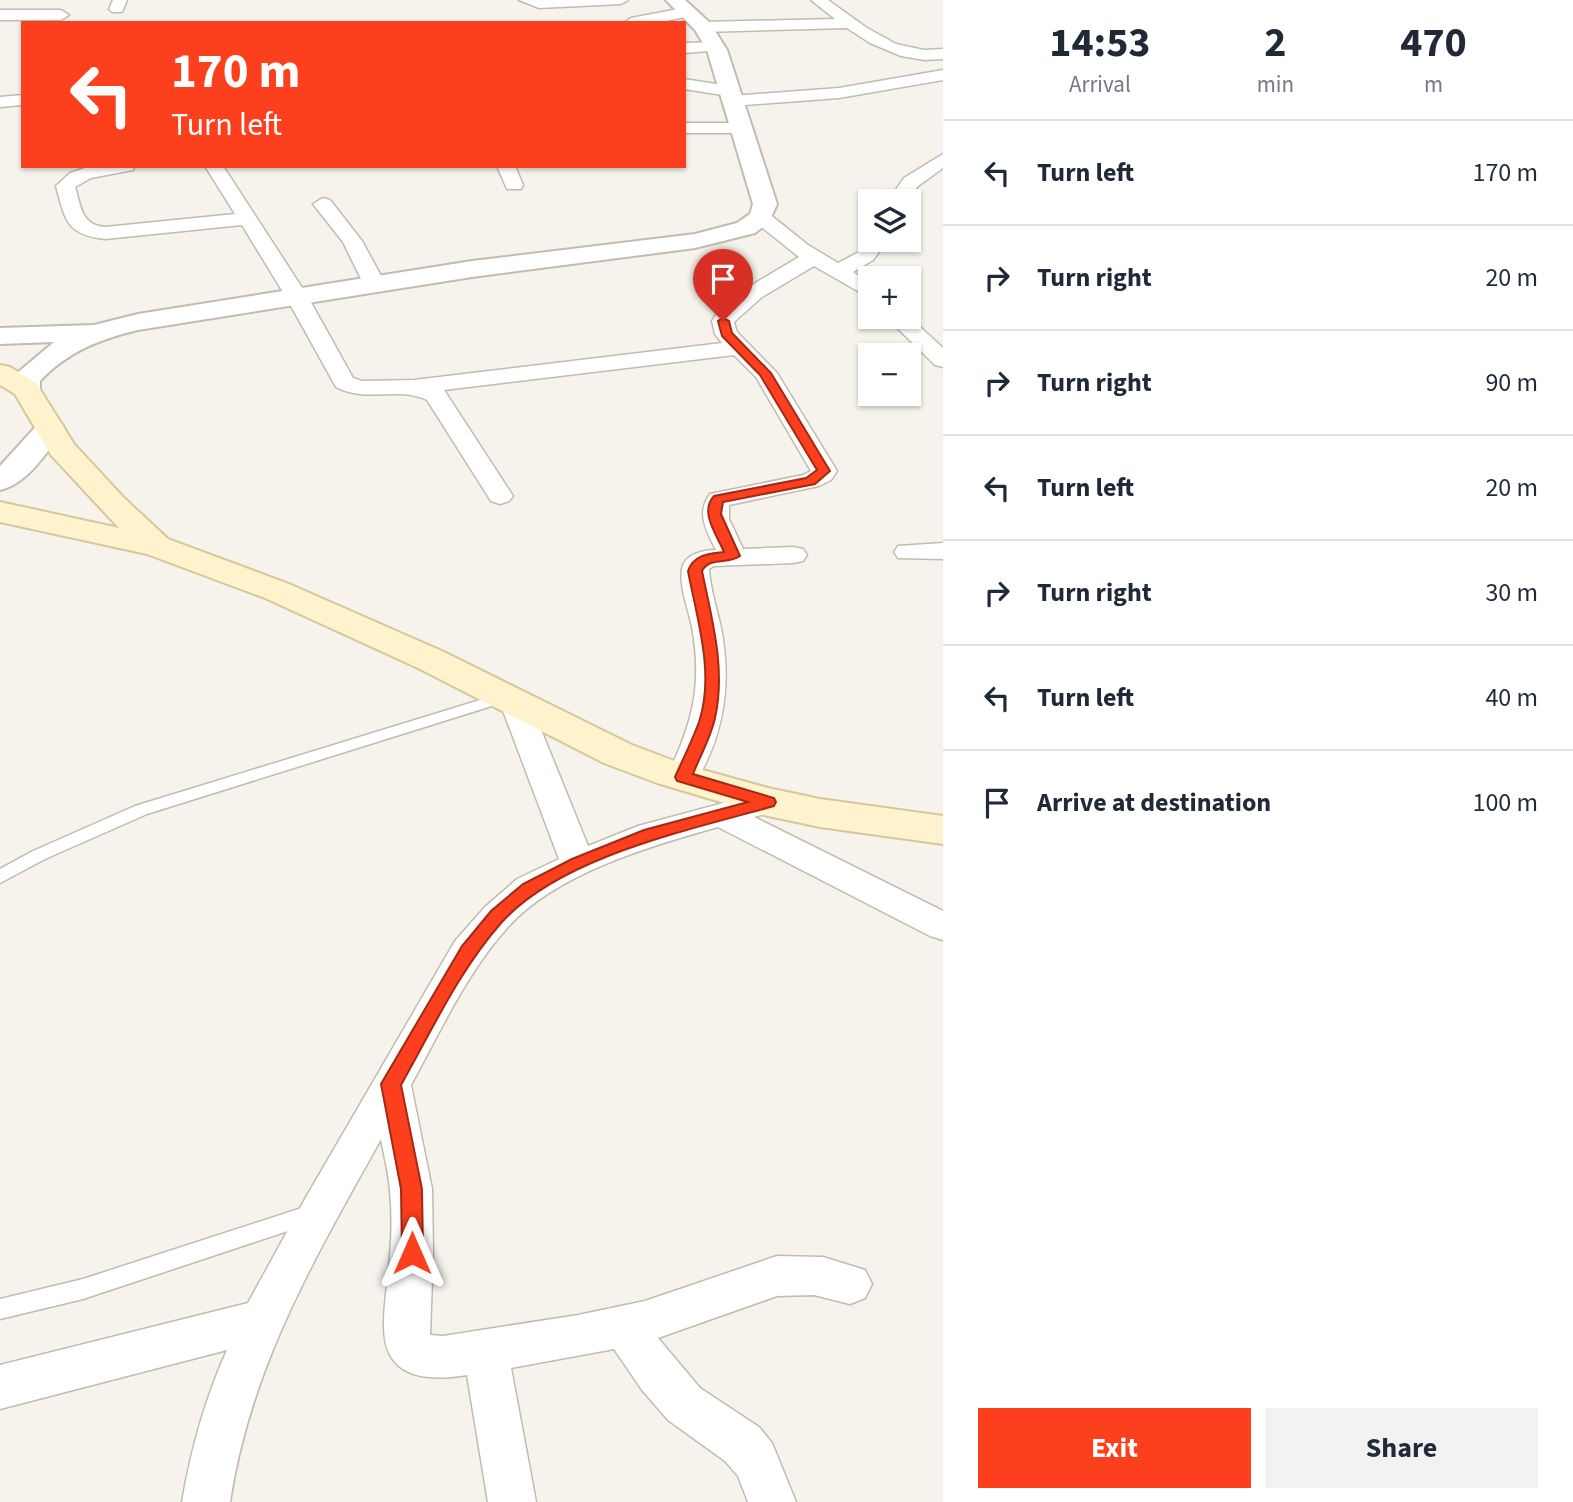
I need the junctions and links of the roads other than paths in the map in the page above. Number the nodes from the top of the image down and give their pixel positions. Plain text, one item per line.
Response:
1 (69, 0) edge
2 (526, 0) edge
3 (621, 0) edge
4 (818, 0) edge
5 (0, 15) edge
6 (60, 19) edge
7 (696, 22) edge
8 (851, 23) junction
9 (686, 44) edge
10 (943, 54) edge
11 (943, 75) edge
12 (686, 85) edge
13 (731, 96) junction
14 (21, 100) edge
15 (0, 102) edge
16 (686, 128) edge
17 (741, 128) junction
18 (943, 160) edge
19 (116, 168) edge
20 (215, 168) edge
21 (507, 168) edge
22 (514, 186) dead end
23 (906, 189) edge
24 (323, 204) dead end
25 (761, 217) junction
26 (247, 219) junction
27 (869, 252) edge
28 (814, 257) junction
29 (840, 271) junction
30 (858, 284) edge
31 (375, 285) junction
32 (297, 297) junction
33 (920, 329) edge
34 (96, 332) junction
35 (0, 336) edge
36 (741, 347) junction
37 (943, 360) edge
38 (8, 380) edge
39 (419, 386) junction
40 (50, 429) junction
41 (0, 481) edge
42 (500, 496) dead end
43 (0, 512) edge
44 (156, 546) junction
45 (943, 551) edge
46 (908, 552) dead end
47 (793, 555) dead end
48 (733, 556) junction
49 (510, 699) junction
50 (683, 777) junction
51 (768, 802) junction
52 (720, 814) junction
53 (943, 830) edge
54 (578, 864) junction
55 (0, 877) edge
56 (943, 927) edge
57 (391, 1084) junction
58 (320, 1211) junction
59 (850, 1284) dead end
60 (0, 1310) edge
61 (262, 1320) junction
62 (624, 1327) junction
63 (486, 1351) junction
64 (0, 1387) edge
65 (205, 1502) edge
66 (512, 1502) edge
67 (772, 1502) edge

1 - 6 street
2 - 3 street
4 - 8 street
5 - 6 street
7 - 8 street
7 - 9 street
7 - 13 street
8 - 10 street
11 - 13 street
12 - 13 street
13 - 17 street
14 - 15 street
16 - 17 street
17 - 25 street
18 - 23 street
19 - 26 street
20 - 26 street
21 - 22 street
24 - 31 street
25 - 28 street
25 - 31 street
26 - 32 street
27 - 29 street
28 - 29 street
28 - 36 street
29 - 30 street
31 - 32 street
32 - 34 street
32 - 39 street
33 - 37 street
34 - 35 street
34 - 38 street
36 - 39 street
36 - 48 street
38 - 40 main road
39 - 42 street
40 - 41 street
40 - 44 main road
43 - 44 main road
44 - 49 main road
45 - 46 street
47 - 48 street
48 - 50 street
49 - 50 main road
49 - 54 street
49 - 55 lane
50 - 51 main road
51 - 52 street
51 - 53 main road
52 - 54 street
52 - 56 street
54 - 57 street
57 - 58 street
57 - 63 street
58 - 60 lane
58 - 61 street
59 - 62 street
61 - 64 street
61 - 65 street
62 - 63 street
62 - 67 street
63 - 66 street

